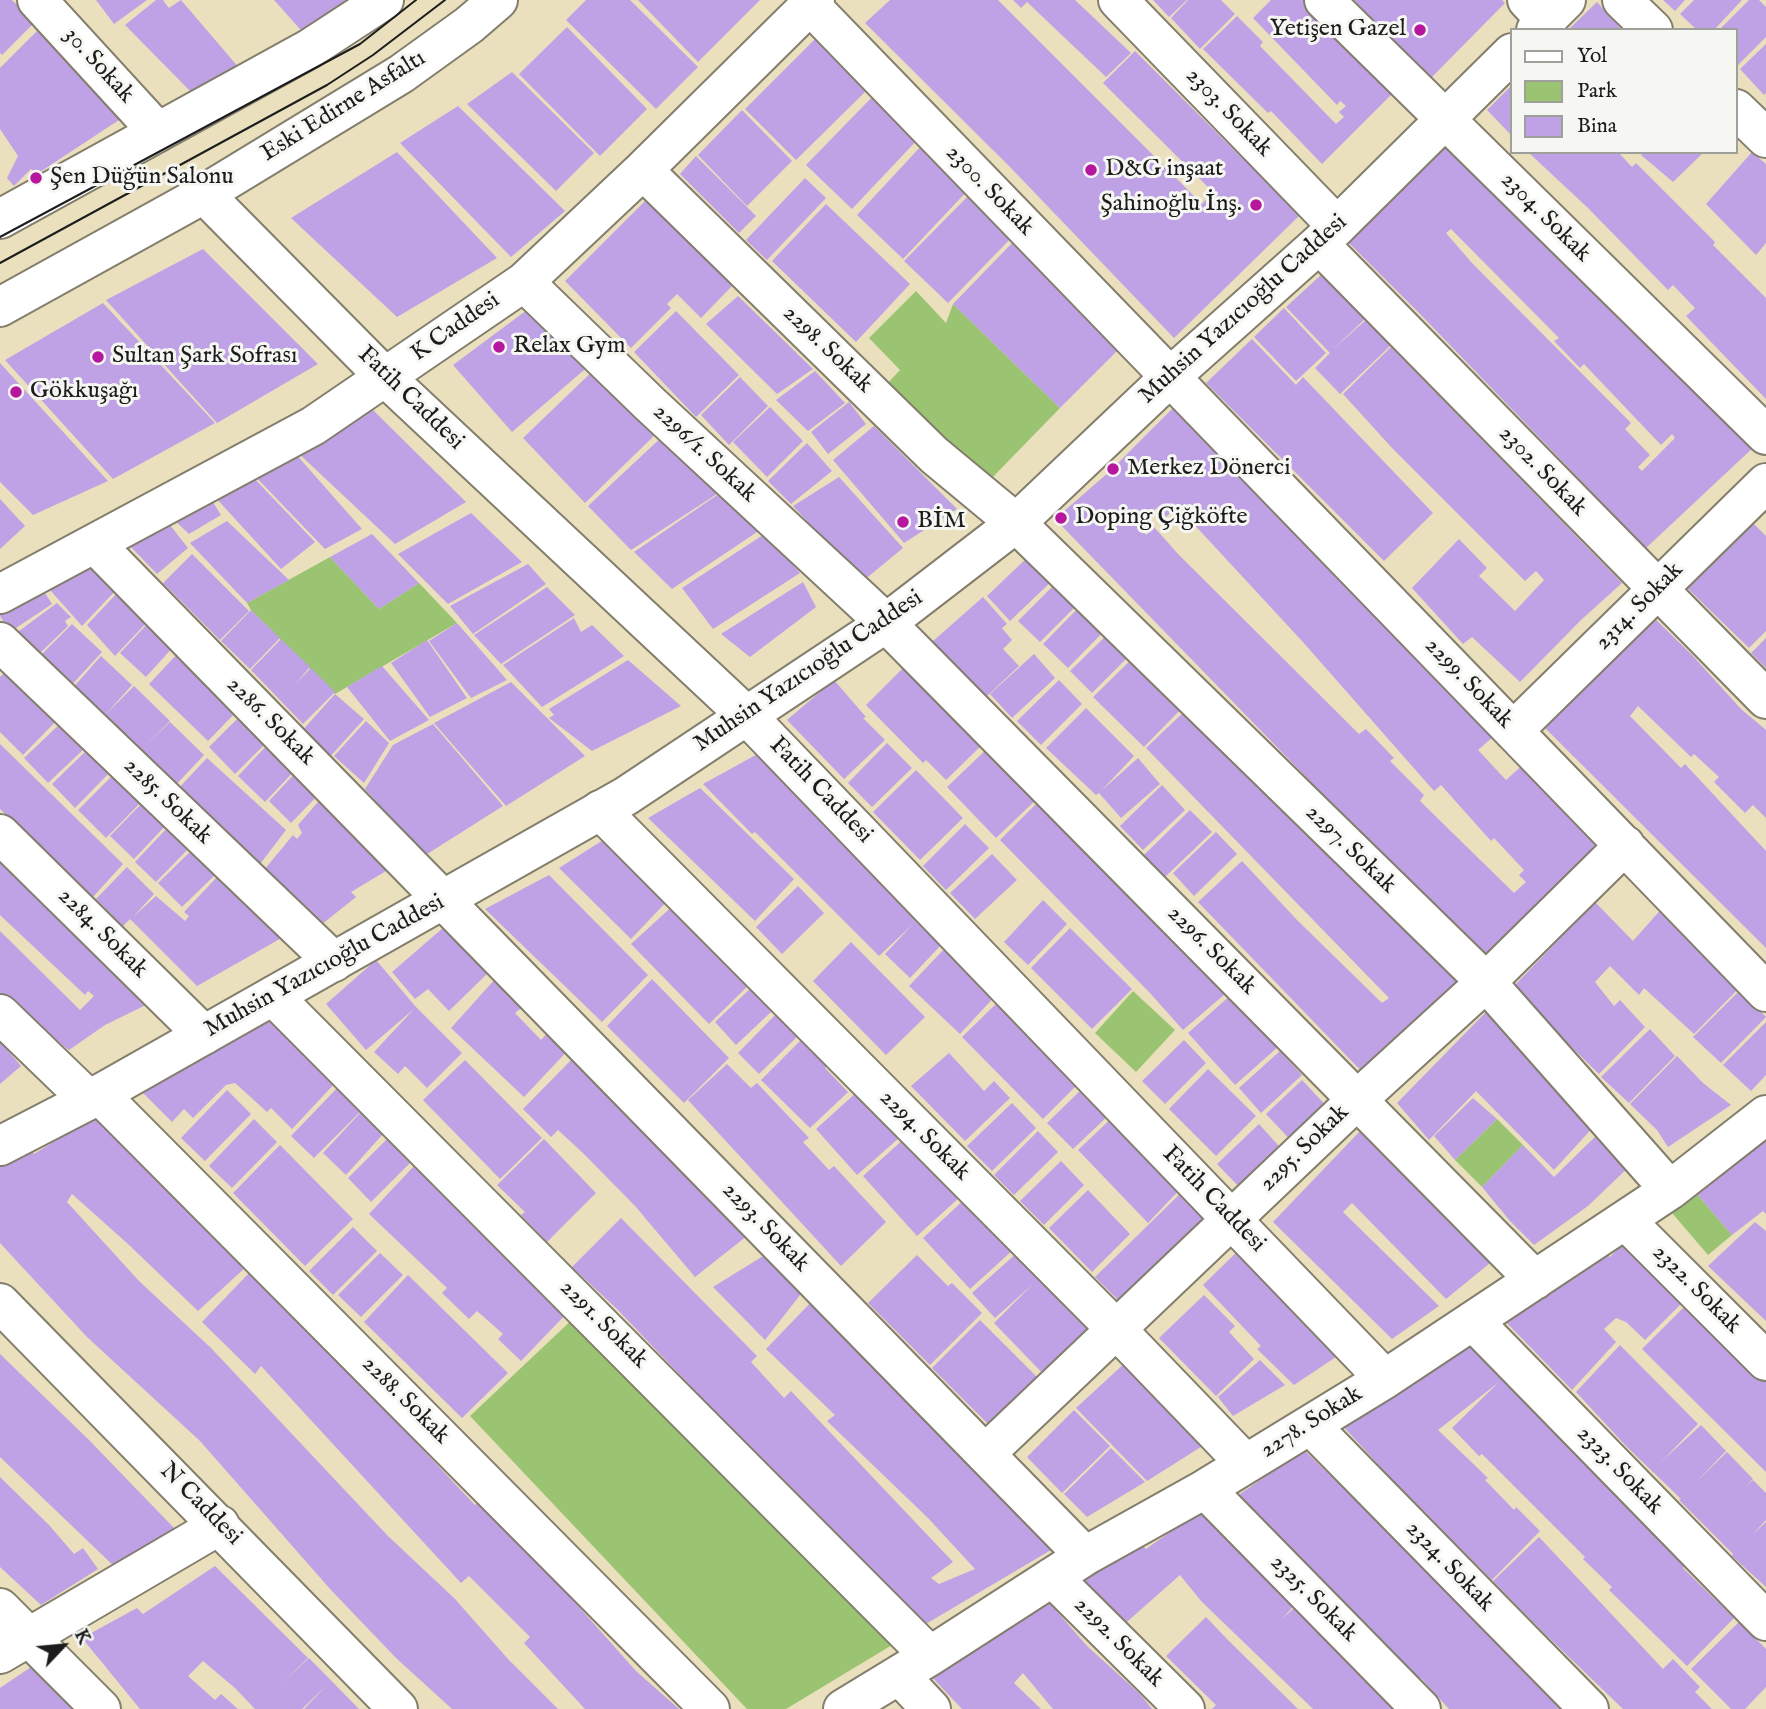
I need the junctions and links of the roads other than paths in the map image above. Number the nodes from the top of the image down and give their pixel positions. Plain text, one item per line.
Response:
1 (37, 0) edge
2 (498, 0) edge
3 (1118, 0) edge
4 (1324, 0) edge
5 (1622, 0) edge
6 (375, 2) edge
7 (812, 2) edge
8 (1651, 28) edge
9 (1510, 55) edge
10 (1738, 111) edge
11 (1445, 119) junction
12 (158, 132) junction
13 (1766, 138) edge
14 (643, 170) junction
15 (204, 194) junction
16 (0, 219) edge
17 (1328, 235) junction
18 (524, 282) junction
19 (0, 307) edge
20 (385, 377) junction
21 (1170, 377) junction
22 (1766, 435) edge
23 (1766, 483) edge
24 (1016, 523) junction
25 (95, 544) junction
26 (1658, 589) junction
27 (0, 594) edge
28 (886, 623) junction
29 (0, 642) edge
30 (1766, 699) edge
31 (747, 716) junction
32 (1513, 731) junction
33 (600, 810) junction
34 (0, 834) edge
35 (1625, 845) junction
36 (445, 900) junction
37 (334, 962) junction
38 (1486, 982) junction
39 (1766, 992) edge
40 (273, 996) junction
41 (0, 1014) edge
42 (204, 1035) junction
43 (94, 1097) junction
44 (1358, 1099) junction
45 (1766, 1115) edge
46 (0, 1146) edge
47 (1670, 1191) junction
48 (1232, 1219) junction
49 (1625, 1220) junction
50 (1535, 1280) junction
51 (0, 1303) edge
52 (1473, 1321) junction
53 (1116, 1329) junction
54 (1766, 1361) edge
55 (1385, 1378) junction
56 (1310, 1424) junction
57 (985, 1454) junction
58 (1246, 1464) junction
59 (1205, 1489) junction
60 (220, 1525) junction
61 (1085, 1556) junction
62 (1052, 1577) junction
63 (0, 1608) edge
64 (1766, 1621) edge
65 (15, 1646) edge
66 (915, 1666) junction
67 (101, 1709) edge
68 (398, 1709) edge
69 (710, 1709) edge
70 (843, 1709) edge
71 (931, 1709) edge
72 (1185, 1709) edge
73 (1422, 1709) edge
74 (1589, 1709) edge

1 - 12 street, 30. Sokak
2 - 15 street, Eski Edirne Asfaltı
3 - 17 street, 2303. Sokak
4 - 11 street, 2304. Sokak
5 - 8 street
6 - 12 street
7 - 14 street, K Caddesi
7 - 21 street, 2300. Sokak
9 - 11 street, Muhsin Yazıcıoğlu Caddesi
10 - 13 street
11 - 17 street, Muhsin Yazıcıoğlu Caddesi
11 - 22 street, 2304. Sokak
12 - 16 street
14 - 18 street, K Caddesi
14 - 24 street, 2298. Sokak
15 - 19 street, Eski Edirne Asfaltı
15 - 20 street, Fatih Caddesi
17 - 21 street, Muhsin Yazıcıoğlu Caddesi
17 - 26 street, 2302. Sokak
18 - 20 street, K Caddesi
18 - 28 street, 2296/1. Sokak
20 - 25 street, K Caddesi
20 - 31 street, Fatih Caddesi
21 - 24 street, Muhsin Yazıcıoğlu Caddesi
21 - 32 street, 2299. Sokak
23 - 26 street, 2314. Sokak
24 - 28 street, Muhsin Yazıcıoğlu Caddesi
24 - 38 street, 2297. Sokak
25 - 27 street, K Caddesi
25 - 36 street, 2286. Sokak
26 - 30 street, 2302. Sokak
26 - 32 street, 2314. Sokak
28 - 31 street, Muhsin Yazıcıoğlu Caddesi
28 - 44 street, 2296. Sokak
29 - 37 street, 2285. Sokak
31 - 33 street, Muhsin Yazıcıoğlu Caddesi
31 - 48 street, Fatih Caddesi
32 - 35 street, 2299. Sokak
33 - 36 street, Muhsin Yazıcıoğlu Caddesi
33 - 53 street, 2294. Sokak
34 - 42 street, 2284. Sokak
35 - 38 street, 2295. Sokak
35 - 39 street, 2299. Sokak
36 - 37 street, Muhsin Yazıcıoğlu Caddesi
36 - 57 street, 2293. Sokak
37 - 40 street, Muhsin Yazıcıoğlu Caddesi
38 - 44 street, 2295. Sokak
38 - 47 street, 2297. Sokak
40 - 42 street, Muhsin Yazıcıoğlu Caddesi
40 - 66 street, 2291. Sokak
41 - 43 street, 2288. Sokak
42 - 43 street, Muhsin Yazıcıoğlu Caddesi
43 - 46 street, Muhsin Yazıcıoğlu Caddesi
43 - 69 street, 2288. Sokak
44 - 48 street, 2295. Sokak
44 - 50 street, 2296. Sokak
45 - 47 street, 2278. Sokak
47 - 49 street, 2278. Sokak
48 - 53 street, 2295. Sokak
48 - 55 street, Fatih Caddesi
49 - 50 street, 2278. Sokak
49 - 54 street, 2322. Sokak
50 - 52 street, 2278. Sokak
51 - 60 street, N Caddesi
52 - 55 street, 2278. Sokak
52 - 64 street, 2323. Sokak
53 - 57 street, 2295. Sokak
53 - 58 street, 2294. Sokak
55 - 56 street, 2278. Sokak
56 - 58 street, 2278. Sokak
56 - 74 street, 2324. Sokak
57 - 61 street, 2293. Sokak
58 - 59 street, 2278. Sokak
59 - 61 street, 2278. Sokak
59 - 73 street, 2325. Sokak
60 - 65 street
60 - 68 street, N Caddesi
61 - 62 street, 2278. Sokak
62 - 66 street, 2278. Sokak
62 - 72 street, 2292. Sokak
63 - 65 street
65 - 67 street
66 - 70 street, 2278. Sokak
66 - 71 street, 2291. Sokak

